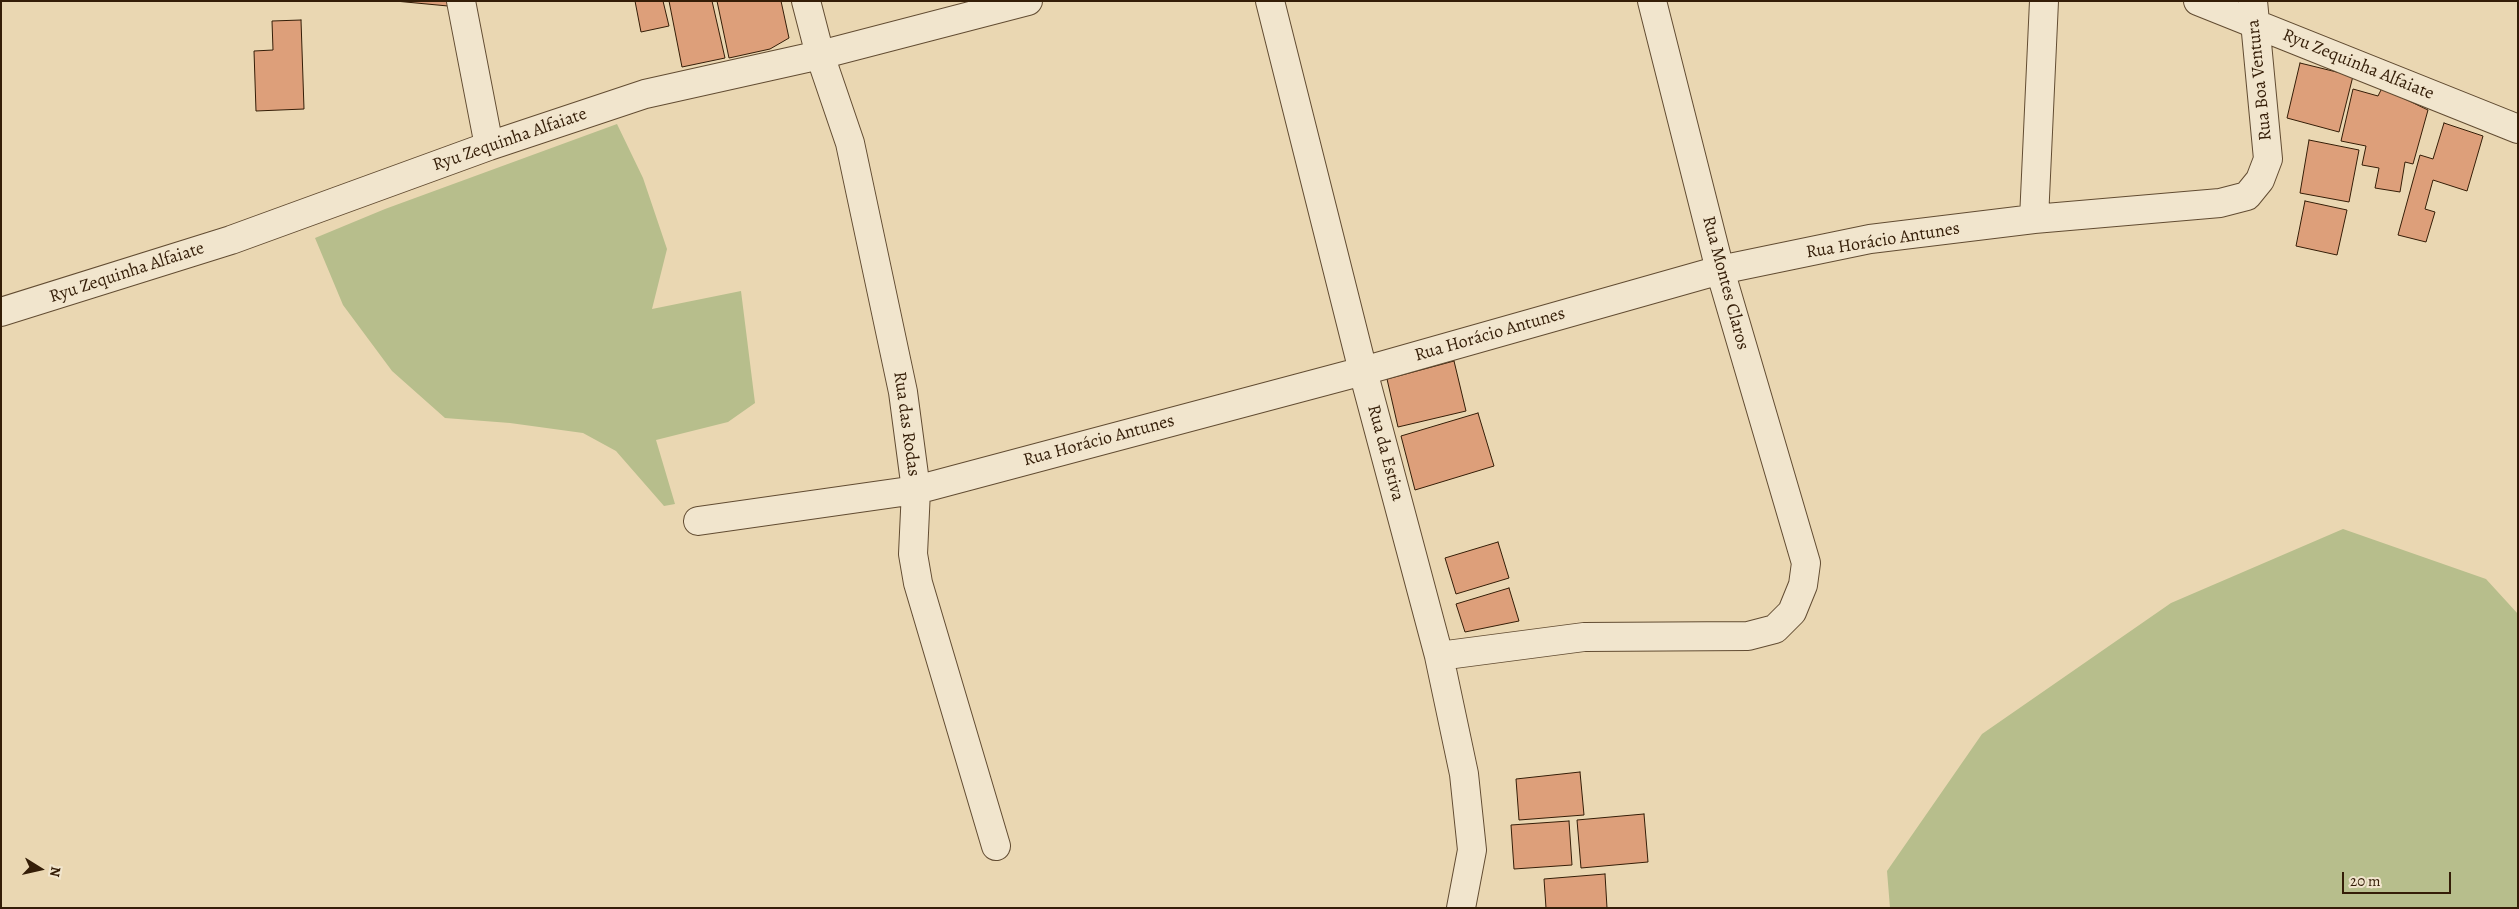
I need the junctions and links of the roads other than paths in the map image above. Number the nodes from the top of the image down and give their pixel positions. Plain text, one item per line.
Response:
1 (461, 1) edge
2 (806, 1) edge
3 (1028, 1) edge
4 (1270, 1) edge
5 (1652, 1) edge
6 (2044, 1) edge
7 (2198, 1) edge
8 (2254, 12) edge
9 (820, 55) junction
10 (2518, 130) edge
11 (489, 146) junction
12 (2268, 158) joint
13 (2034, 219) junction
14 (1720, 270) junction
15 (1, 312) edge
16 (1363, 371) junction
17 (916, 490) junction
18 (698, 521) dead end
19 (1439, 656) junction
20 (996, 846) dead end
21 (1461, 908) edge

1 - 11 street
2 - 9 street, Rua das Rodas
3 - 9 street, Ryu Zequinha Alfaiate
4 - 16 street, Rua da Estiva
5 - 14 street, Rua Montes Claros
6 - 13 street
7 - 8 street, Ryu Zequinha Alfaiate
8 - 10 street, Ryu Zequinha Alfaiate
8 - 12 street, Rua Boa Ventura
9 - 11 street, Ryu Zequinha Alfaiate
9 - 17 street, Rua das Rodas
11 - 15 street, Ryu Zequinha Alfaiate
12 - 13 street, Rua Horácio Antunes
13 - 14 street, Rua Horácio Antunes
14 - 16 street, Rua Horácio Antunes
14 - 19 street, Rua Montes Claros
16 - 17 street, Rua Horácio Antunes
16 - 19 street, Rua da Estiva
17 - 18 street, Rua Horácio Antunes
17 - 20 street, Rua das Rodas
19 - 21 street, Rua da Estiva

